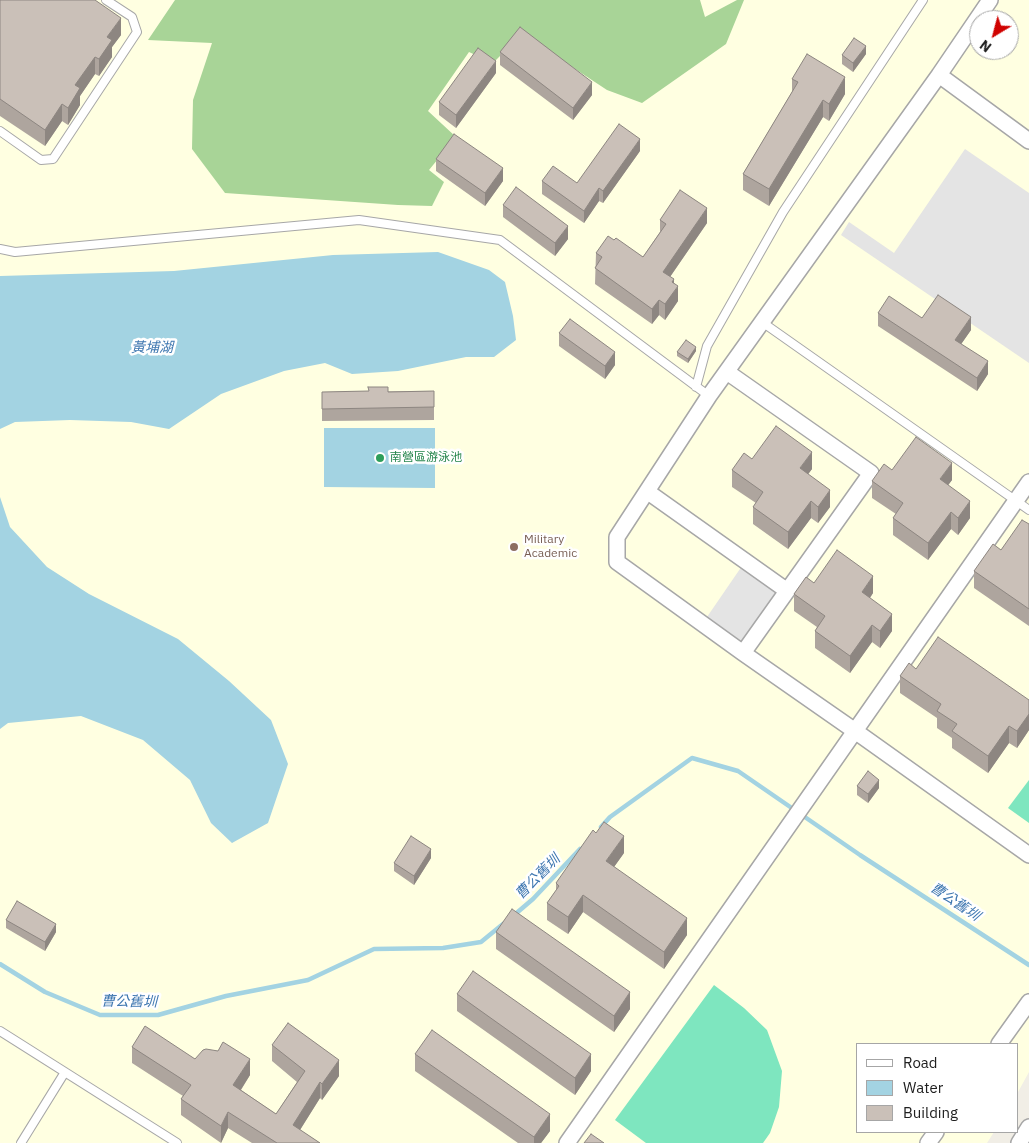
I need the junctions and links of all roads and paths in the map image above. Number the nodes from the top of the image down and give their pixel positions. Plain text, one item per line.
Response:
1 (106, 0) edge
2 (923, 0) edge
3 (990, 0) edge
4 (939, 74) junction
5 (0, 131) edge
6 (1029, 141) edge
7 (0, 249) edge
8 (762, 322) junction
9 (726, 372) junction
10 (696, 387) junction
11 (709, 396) junction
12 (1029, 482) edge
13 (648, 492) junction
14 (1016, 501) junction
15 (1029, 510) edge
16 (786, 590) junction
17 (743, 653) junction
18 (855, 731) junction
19 (1029, 855) edge
20 (1029, 1002) edge
21 (0, 1031) edge
22 (1000, 1043) edge
23 (65, 1072) junction
24 (1029, 1127) edge
25 (21, 1143) edge
26 (177, 1143) edge
27 (567, 1143) edge
28 (1019, 1143) edge

1 - 5 lane
2 - 10 lane
3 - 4 street
4 - 6 street
4 - 8 street
7 - 10 lane
8 - 9 street
8 - 14 lane
9 - 11 street
9 - 16 street
10 - 11 lane
11 - 13 street
12 - 14 street
13 - 16 street
13 - 17 street
14 - 15 lane
14 - 18 street
16 - 17 street
17 - 18 street
18 - 19 street
18 - 27 street
20 - 22 street
21 - 23 lane
23 - 25 lane
23 - 26 lane
24 - 28 street

